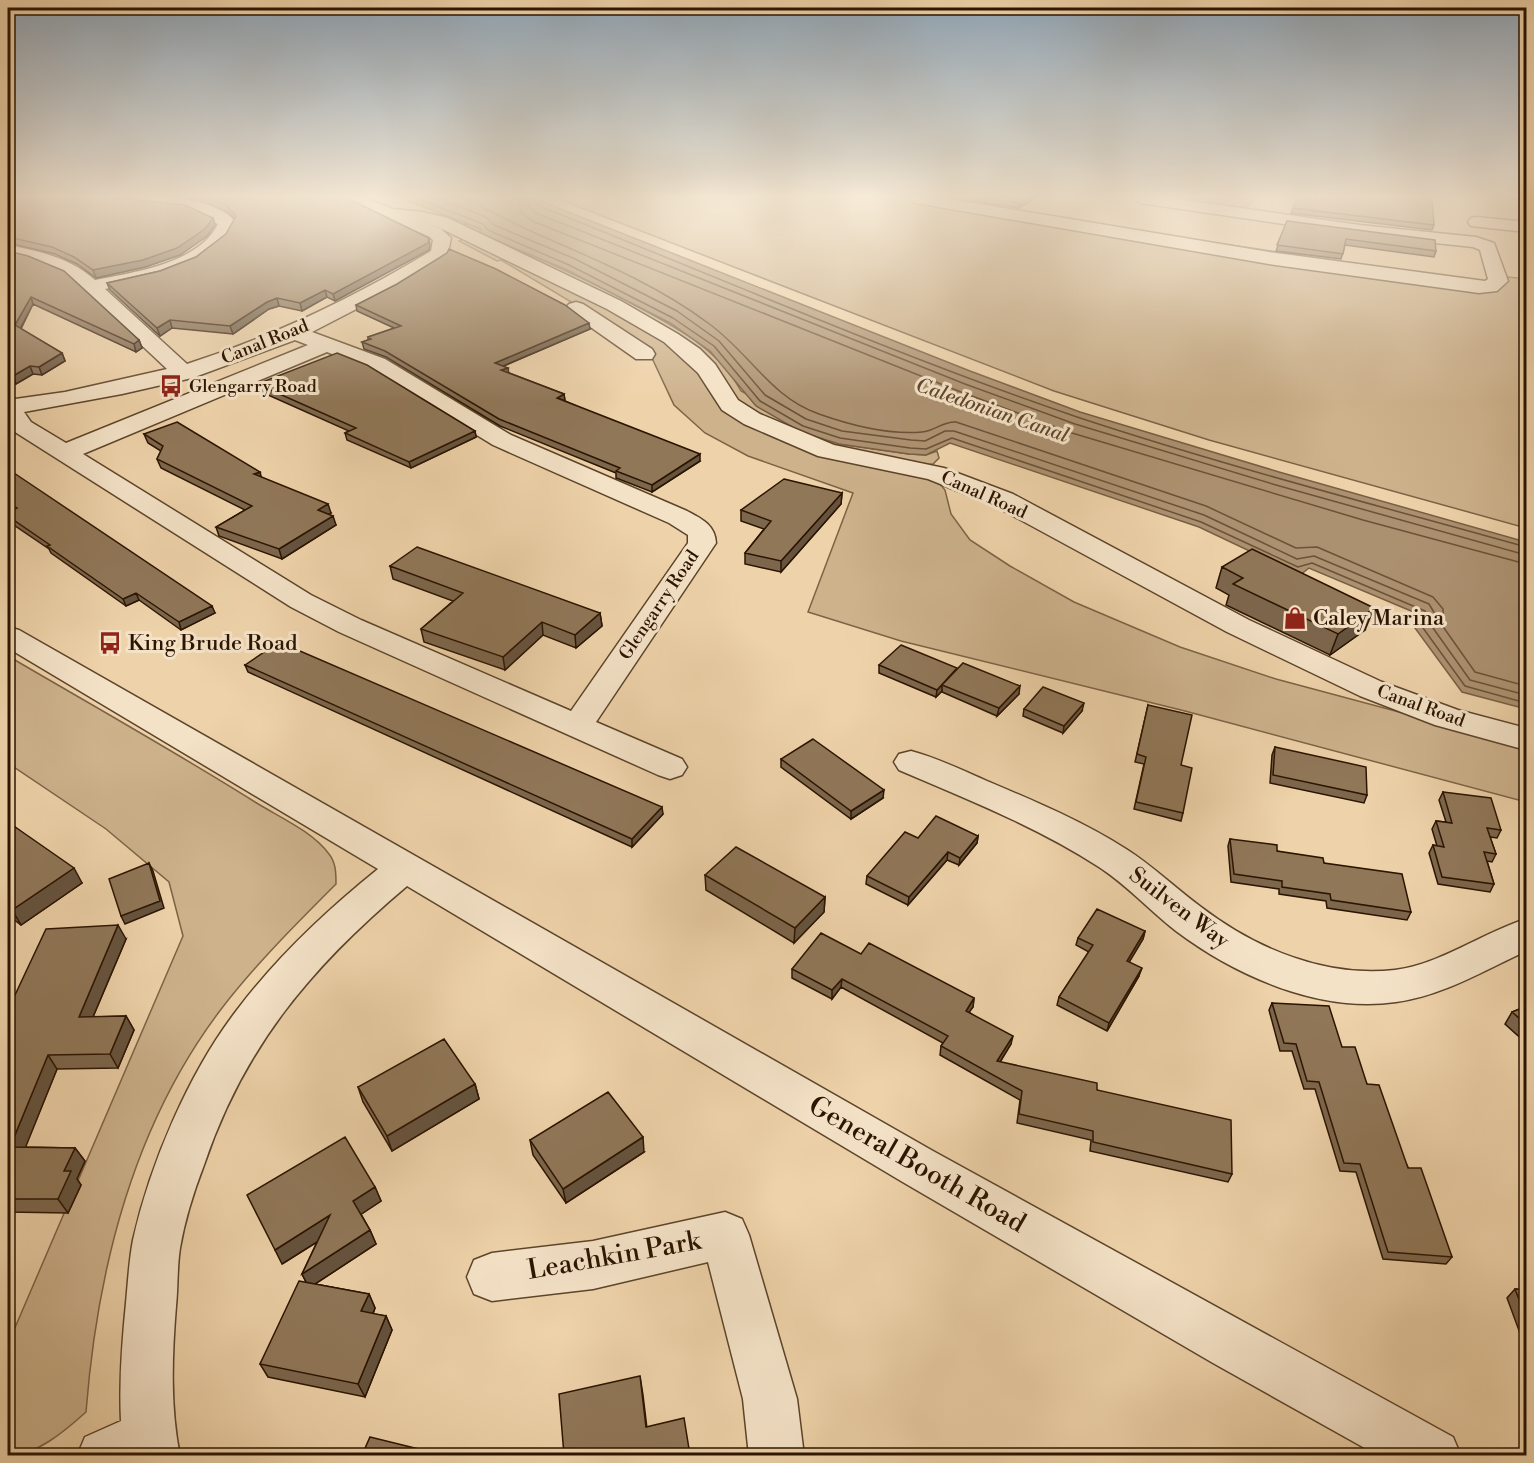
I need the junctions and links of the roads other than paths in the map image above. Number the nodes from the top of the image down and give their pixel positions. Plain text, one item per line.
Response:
1 (64, 266) edge
2 (166, 266) edge
3 (419, 266) edge
4 (502, 266) edge
5 (532, 266) edge
6 (1326, 266) edge
7 (1494, 266) edge
8 (89, 287) junction
9 (294, 332) junction
10 (329, 344) junction
11 (644, 354) dead end
12 (184, 373) junction
13 (8, 406) edge
14 (65, 452) junction
15 (8, 636) edge
16 (577, 726) junction
17 (1527, 739) edge
18 (911, 762) dead end
19 (670, 767) dead end
20 (404, 868) junction
21 (1527, 934) edge
22 (492, 1276) dead end
23 (135, 1449) edge
24 (777, 1455) edge
25 (1434, 1455) edge

1 - 8 street
2 - 8 street
3 - 9 street, Canal Road
4 - 11 street
5 - 17 street, Canal Road
6 - 7 street
8 - 12 street
9 - 10 street, Glengarry Road
9 - 12 street, Canal Road
10 - 14 street
10 - 16 street, Glengarry Road
12 - 13 street, Canal Road
13 - 14 street
14 - 16 street
15 - 20 street
16 - 19 street
18 - 21 street, Suilven Way
20 - 23 street
20 - 25 street, General Booth Road
22 - 24 street, Leachkin Park

